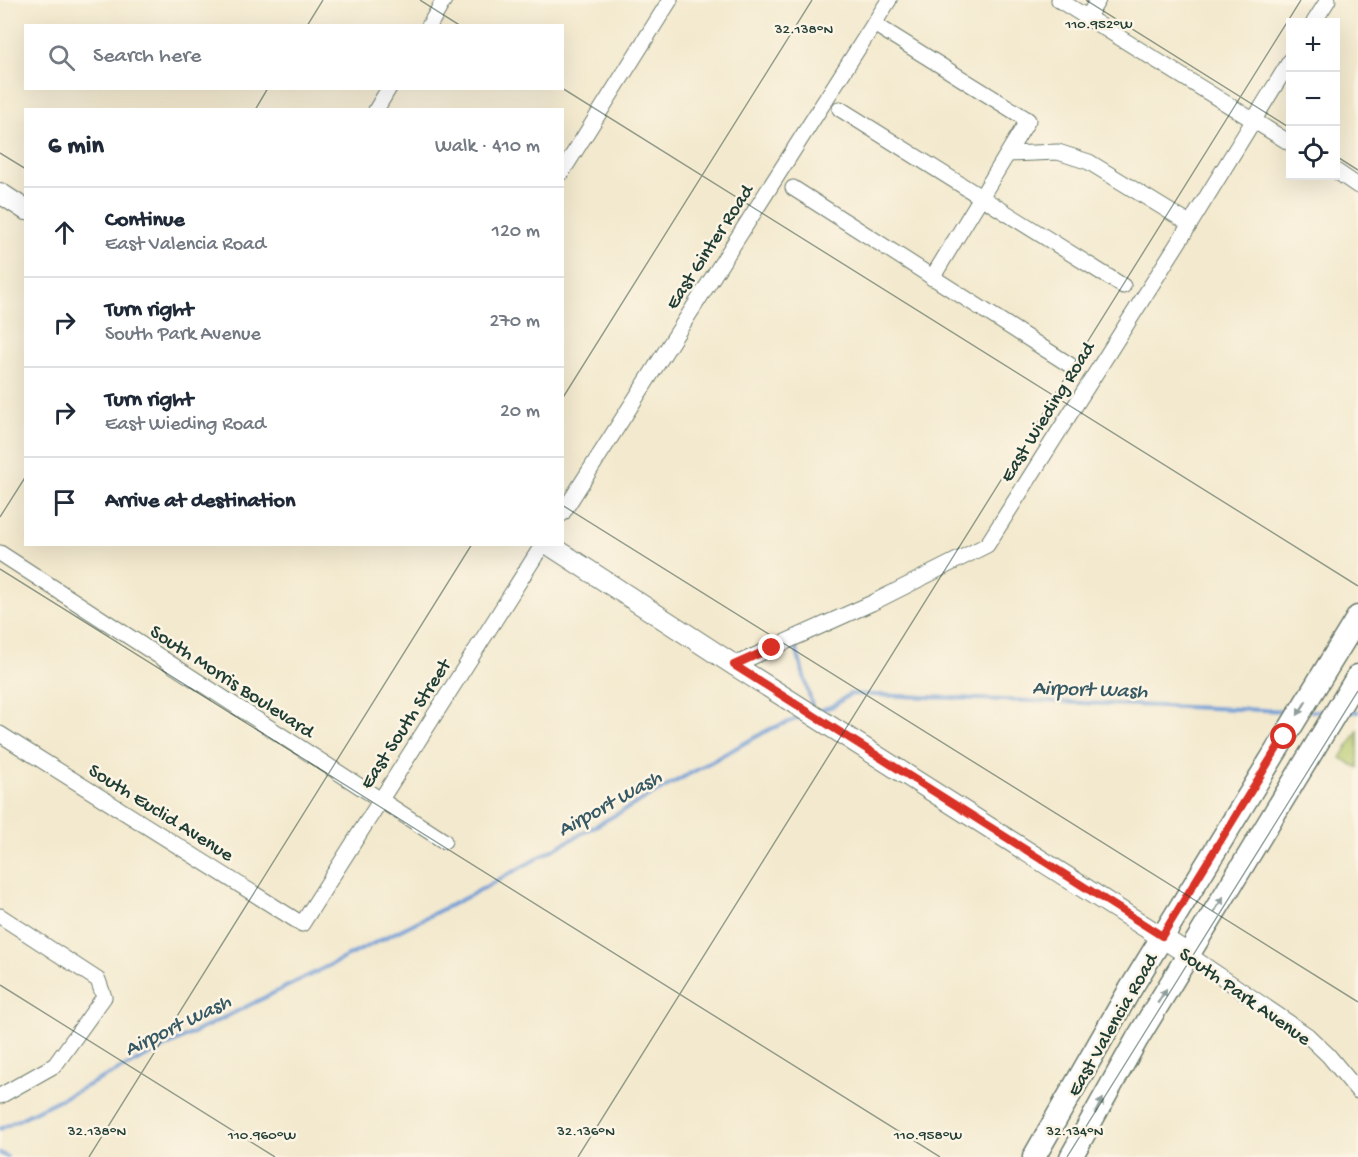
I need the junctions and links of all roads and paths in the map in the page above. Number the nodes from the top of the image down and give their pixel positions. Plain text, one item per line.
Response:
1 (444, 0) edge
2 (670, 0) edge
3 (889, 0) edge
4 (1059, 0) edge
5 (1098, 0) edge
6 (1329, 0) edge
7 (1087, 18) junction
8 (1317, 18) edge
9 (430, 24) edge
10 (874, 24) junction
11 (1286, 68) edge
12 (388, 90) edge
13 (377, 108) edge
14 (840, 109) dead end
15 (1254, 120) junction
16 (1286, 140) edge
17 (1008, 154) junction
18 (564, 169) edge
19 (1340, 174) edge
20 (1358, 186) edge
21 (793, 188) dead end
22 (0, 193) edge
23 (982, 197) junction
24 (24, 209) edge
25 (1190, 224) junction
26 (932, 278) junction
27 (1123, 286) dead end
28 (1073, 367) dead end
29 (564, 511) edge
30 (542, 546) edge
31 (551, 546) edge
32 (0, 553) edge
33 (1358, 616) edge
34 (734, 665) junction
35 (1355, 681) edge
36 (0, 734) edge
37 (380, 800) junction
38 (444, 841) dead end
39 (0, 916) edge
40 (302, 924) joint
41 (1162, 936) junction
42 (1188, 954) junction
43 (1358, 1091) edge
44 (0, 1096) edge
45 (1034, 1157) edge
46 (1071, 1157) edge

1 - 9 street
2 - 18 street
3 - 10 street, East Ginter Road
4 - 7 street
5 - 7 street
6 - 8 street
7 - 15 street
10 - 17 street
10 - 29 street, East Ginter Road
11 - 15 street, East Wieding Road
12 - 13 street
14 - 23 street
15 - 16 street
15 - 25 street, East Wieding Road
17 - 23 street
17 - 25 street
19 - 20 street
21 - 26 street
22 - 24 main road
23 - 26 street
23 - 27 street
25 - 34 street, East Wieding Road
26 - 28 street
30 - 37 street, East South Street
31 - 34 main road, South Park Avenue
32 - 37 street, South Morris Boulevard
33 -> 41 main road, East Valencia Road
34 - 41 main road, South Park Avenue
42 -> 35 main road, East Valencia Road
36 - 40 street, South Euclid Avenue
37 - 38 street, South Morris Boulevard
37 - 40 street, East South Street
39 - 44 street
41 - 42 main road, South Park Avenue
41 - 45 main road, East Valencia Road
42 - 43 street, South Park Avenue
46 -> 42 main road, East Valencia Road

